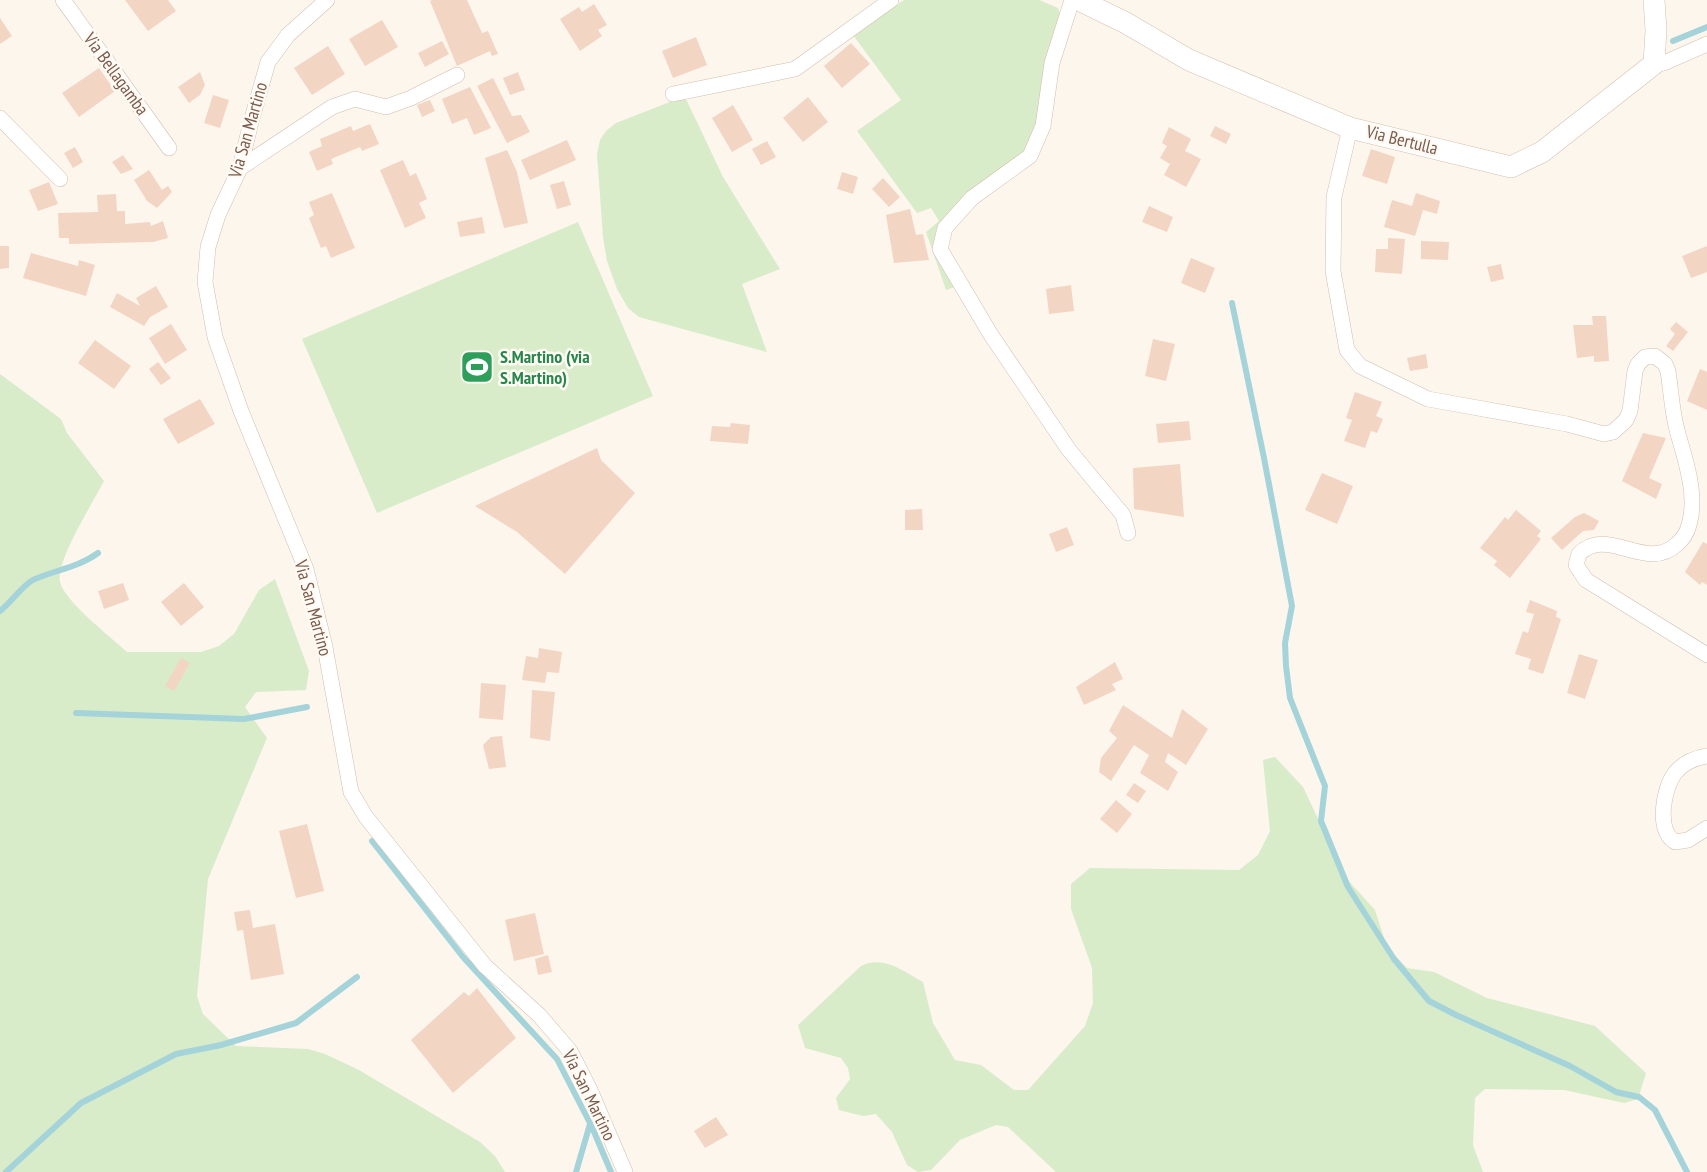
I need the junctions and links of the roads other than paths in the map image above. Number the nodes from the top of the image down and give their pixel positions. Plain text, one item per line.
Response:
1 (63, 0) edge
2 (327, 0) edge
3 (891, 0) edge
4 (1072, 0) edge
5 (1078, 0) edge
6 (1654, 0) edge
7 (1707, 44) edge
8 (1654, 64) junction
9 (457, 75) dead end
10 (673, 94) dead end
11 (0, 118) edge
12 (1350, 128) junction
13 (170, 148) dead end
14 (240, 168) junction
15 (60, 179) dead end
16 (1128, 533) dead end
17 (1707, 655) edge
18 (1707, 756) edge
19 (1707, 828) edge
20 (625, 1172) edge

1 - 13 street, Via Bellagamba
2 - 14 street, Via San Martino
3 - 10 street
4 - 16 street
5 - 12 street, Via Bertulla
6 - 8 street
7 - 8 street
8 - 12 street, Via Bertulla
9 - 14 street
11 - 15 street
12 - 17 street
14 - 20 street, Via San Martino
18 - 19 street

